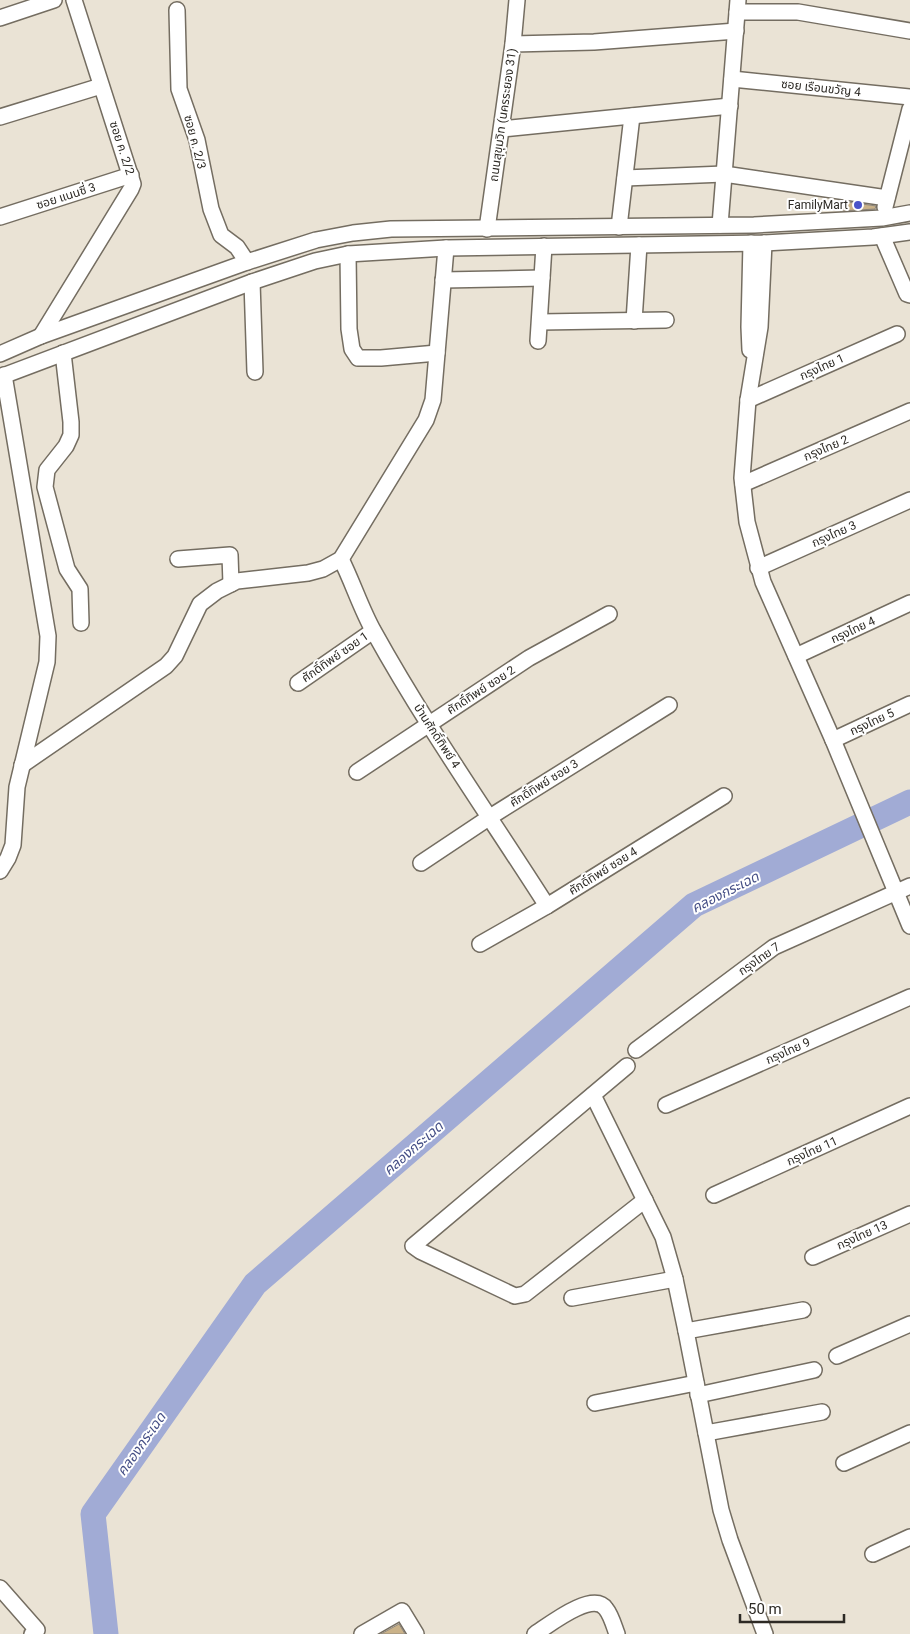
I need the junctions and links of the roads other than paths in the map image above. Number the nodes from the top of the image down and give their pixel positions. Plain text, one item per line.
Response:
1 (54, 0) edge
2 (74, 0) edge
3 (517, 0) edge
4 (737, 6) edge
5 (177, 10) dead end
6 (0, 18) edge
7 (736, 31) junction
8 (910, 31) edge
9 (514, 44) junction
10 (732, 78) junction
11 (101, 86) junction
12 (910, 97) edge
13 (730, 106) junction
14 (910, 109) edge
15 (632, 116) junction
16 (0, 117) edge
17 (502, 130) junction
18 (903, 166) edge
19 (724, 174) junction
20 (131, 175) junction
21 (625, 178) junction
22 (887, 198) junction
23 (910, 213) edge
24 (0, 217) edge
25 (882, 218) junction
26 (720, 226) junction
27 (619, 227) junction
28 (487, 229) junction
29 (910, 232) edge
30 (882, 236) junction
31 (757, 243) junction
32 (639, 245) junction
33 (544, 246) junction
34 (446, 248) junction
35 (348, 254) junction
36 (248, 262) junction
37 (542, 278) junction
38 (443, 280) junction
39 (252, 282) junction
40 (910, 295) edge
41 (98, 316) junction
42 (666, 320) dead end
43 (634, 321) junction
44 (540, 322) junction
45 (897, 334) dead end
46 (41, 336) junction
47 (106, 337) junction
48 (538, 341) dead end
49 (63, 353) junction
50 (437, 353) junction
51 (0, 354) edge
52 (255, 372) dead end
53 (2, 376) edge
54 (748, 400) junction
55 (910, 411) edge
56 (743, 484) junction
57 (910, 500) edge
58 (178, 559) dead end
59 (341, 559) junction
60 (758, 568) junction
61 (232, 584) junction
62 (910, 603) edge
63 (608, 614) dead end
64 (81, 623) dead end
65 (373, 630) junction
66 (796, 656) junction
67 (298, 683) dead end
68 (910, 704) edge
69 (669, 705) dead end
70 (428, 724) junction
71 (833, 740) junction
72 (22, 765) junction
73 (357, 772) dead end
74 (724, 796) dead end
75 (490, 817) junction
76 (421, 863) dead end
77 (0, 871) edge
78 (910, 886) edge
79 (896, 893) junction
80 (547, 906) junction
81 (910, 926) edge
82 (480, 944) dead end
83 (910, 996) edge
84 (636, 1050) dead end
85 (626, 1066) dead end
86 (593, 1095) junction
87 (666, 1105) dead end
88 (910, 1106) edge
89 (714, 1195) dead end
90 (645, 1200) junction
91 (910, 1214) edge
92 (813, 1257) dead end
93 (675, 1278) junction
94 (572, 1298) dead end
95 (803, 1310) dead end
96 (910, 1324) edge
97 (686, 1331) junction
98 (836, 1356) dead end
99 (814, 1370) dead end
100 (697, 1389) junction
101 (595, 1403) dead end
102 (822, 1412) dead end
103 (706, 1433) junction
104 (910, 1433) edge
105 (844, 1464) dead end
106 (910, 1537) edge
107 (873, 1554) dead end
108 (0, 1588) edge
109 (34, 1632) edge
110 (362, 1634) edge
111 (416, 1634) edge
112 (535, 1634) edge
113 (616, 1634) edge
114 (764, 1634) edge

1 - 6 street
2 - 11 street, ซอย ค. 2/2
3 - 9 street, ถนนสุขุมวิท (นครระยอง 31)
4 - 7 street
4 - 8 street
5 - 36 street, ซอย ค. 2/3
7 - 9 street
7 - 10 street
9 - 17 street, ถนนสุขุมวิท (นครระยอง 31)
10 - 12 street, ซอย เรือนขวัญ 4
10 - 13 street
11 - 16 street
11 - 20 street, ซอย ค. 2/2
13 - 15 street
13 - 19 street
14 - 18 street
15 - 17 street
15 - 21 street
17 - 28 street, ถนนสุขุมวิท (นครระยอง 31)
18 - 22 street
19 - 21 street
19 - 22 street
19 - 26 street
20 - 24 street, ซอย แนนซี่ 3
20 - 46 street, ซอย ค. 2/2
21 - 27 street
22 - 25 street
23 - 25 street
25 - 26 street
26 - 27 street
27 - 28 street
28 - 36 street
29 - 30 street
30 - 31 street
30 - 40 street
31 - 32 street
31 - 54 street
32 - 33 street
32 - 43 street
33 - 34 street
33 - 37 street
34 - 35 street
34 - 38 street
35 - 39 street
35 - 50 street
36 - 41 street
37 - 38 street
37 - 44 street
38 - 50 street
39 - 47 street
39 - 52 street
41 - 46 street
41 - 47 street
42 - 43 street
43 - 44 street
44 - 48 street
45 - 54 street, กรุงไทย 1
46 - 51 street
47 - 49 street
49 - 53 street
49 - 64 street
50 - 59 street
53 - 72 street
54 - 56 street
55 - 56 street, กรุงไทย 2
56 - 60 street
57 - 60 street, กรุงไทย 3
58 - 61 street
59 - 61 street
59 - 65 street, บ้านศักดิ์ทิพย์ 4
60 - 66 street
61 - 72 street
62 - 66 street, กรุงไทย 4
63 - 70 street, ศักดิ์ทิพย์ ซอย 2
65 - 67 street, ศักดิ์ทิพย์ ซอย 1
65 - 70 street, บ้านศักดิ์ทิพย์ 4
66 - 71 street
68 - 71 street, กรุงไทย 5
69 - 75 street, ศักดิ์ทิพย์ ซอย 3
70 - 73 street, ศักดิ์ทิพย์ ซอย 2
70 - 75 street, บ้านศักดิ์ทิพย์ 4
71 - 79 street
72 - 77 street
74 - 80 street, ศักดิ์ทิพย์ ซอย 4
75 - 76 street, ศักดิ์ทิพย์ ซอย 3
75 - 80 street, บ้านศักดิ์ทิพย์ 4
78 - 79 street, กรุงไทย 7
79 - 81 street
79 - 84 street, กรุงไทย 7
80 - 82 street, ศักดิ์ทิพย์ ซอย 4
83 - 87 street, กรุงไทย 9
85 - 86 street
86 - 90 street
86 - 90 street
88 - 89 street, กรุงไทย 11
90 - 93 street
91 - 92 street, กรุงไทย 13
93 - 94 street
93 - 97 street
95 - 97 street
96 - 98 street
97 - 100 street
99 - 100 street
100 - 101 street
100 - 103 street
102 - 103 street
103 - 114 street
104 - 105 street
106 - 107 street
108 - 109 street
110 - 111 street
112 - 113 street

